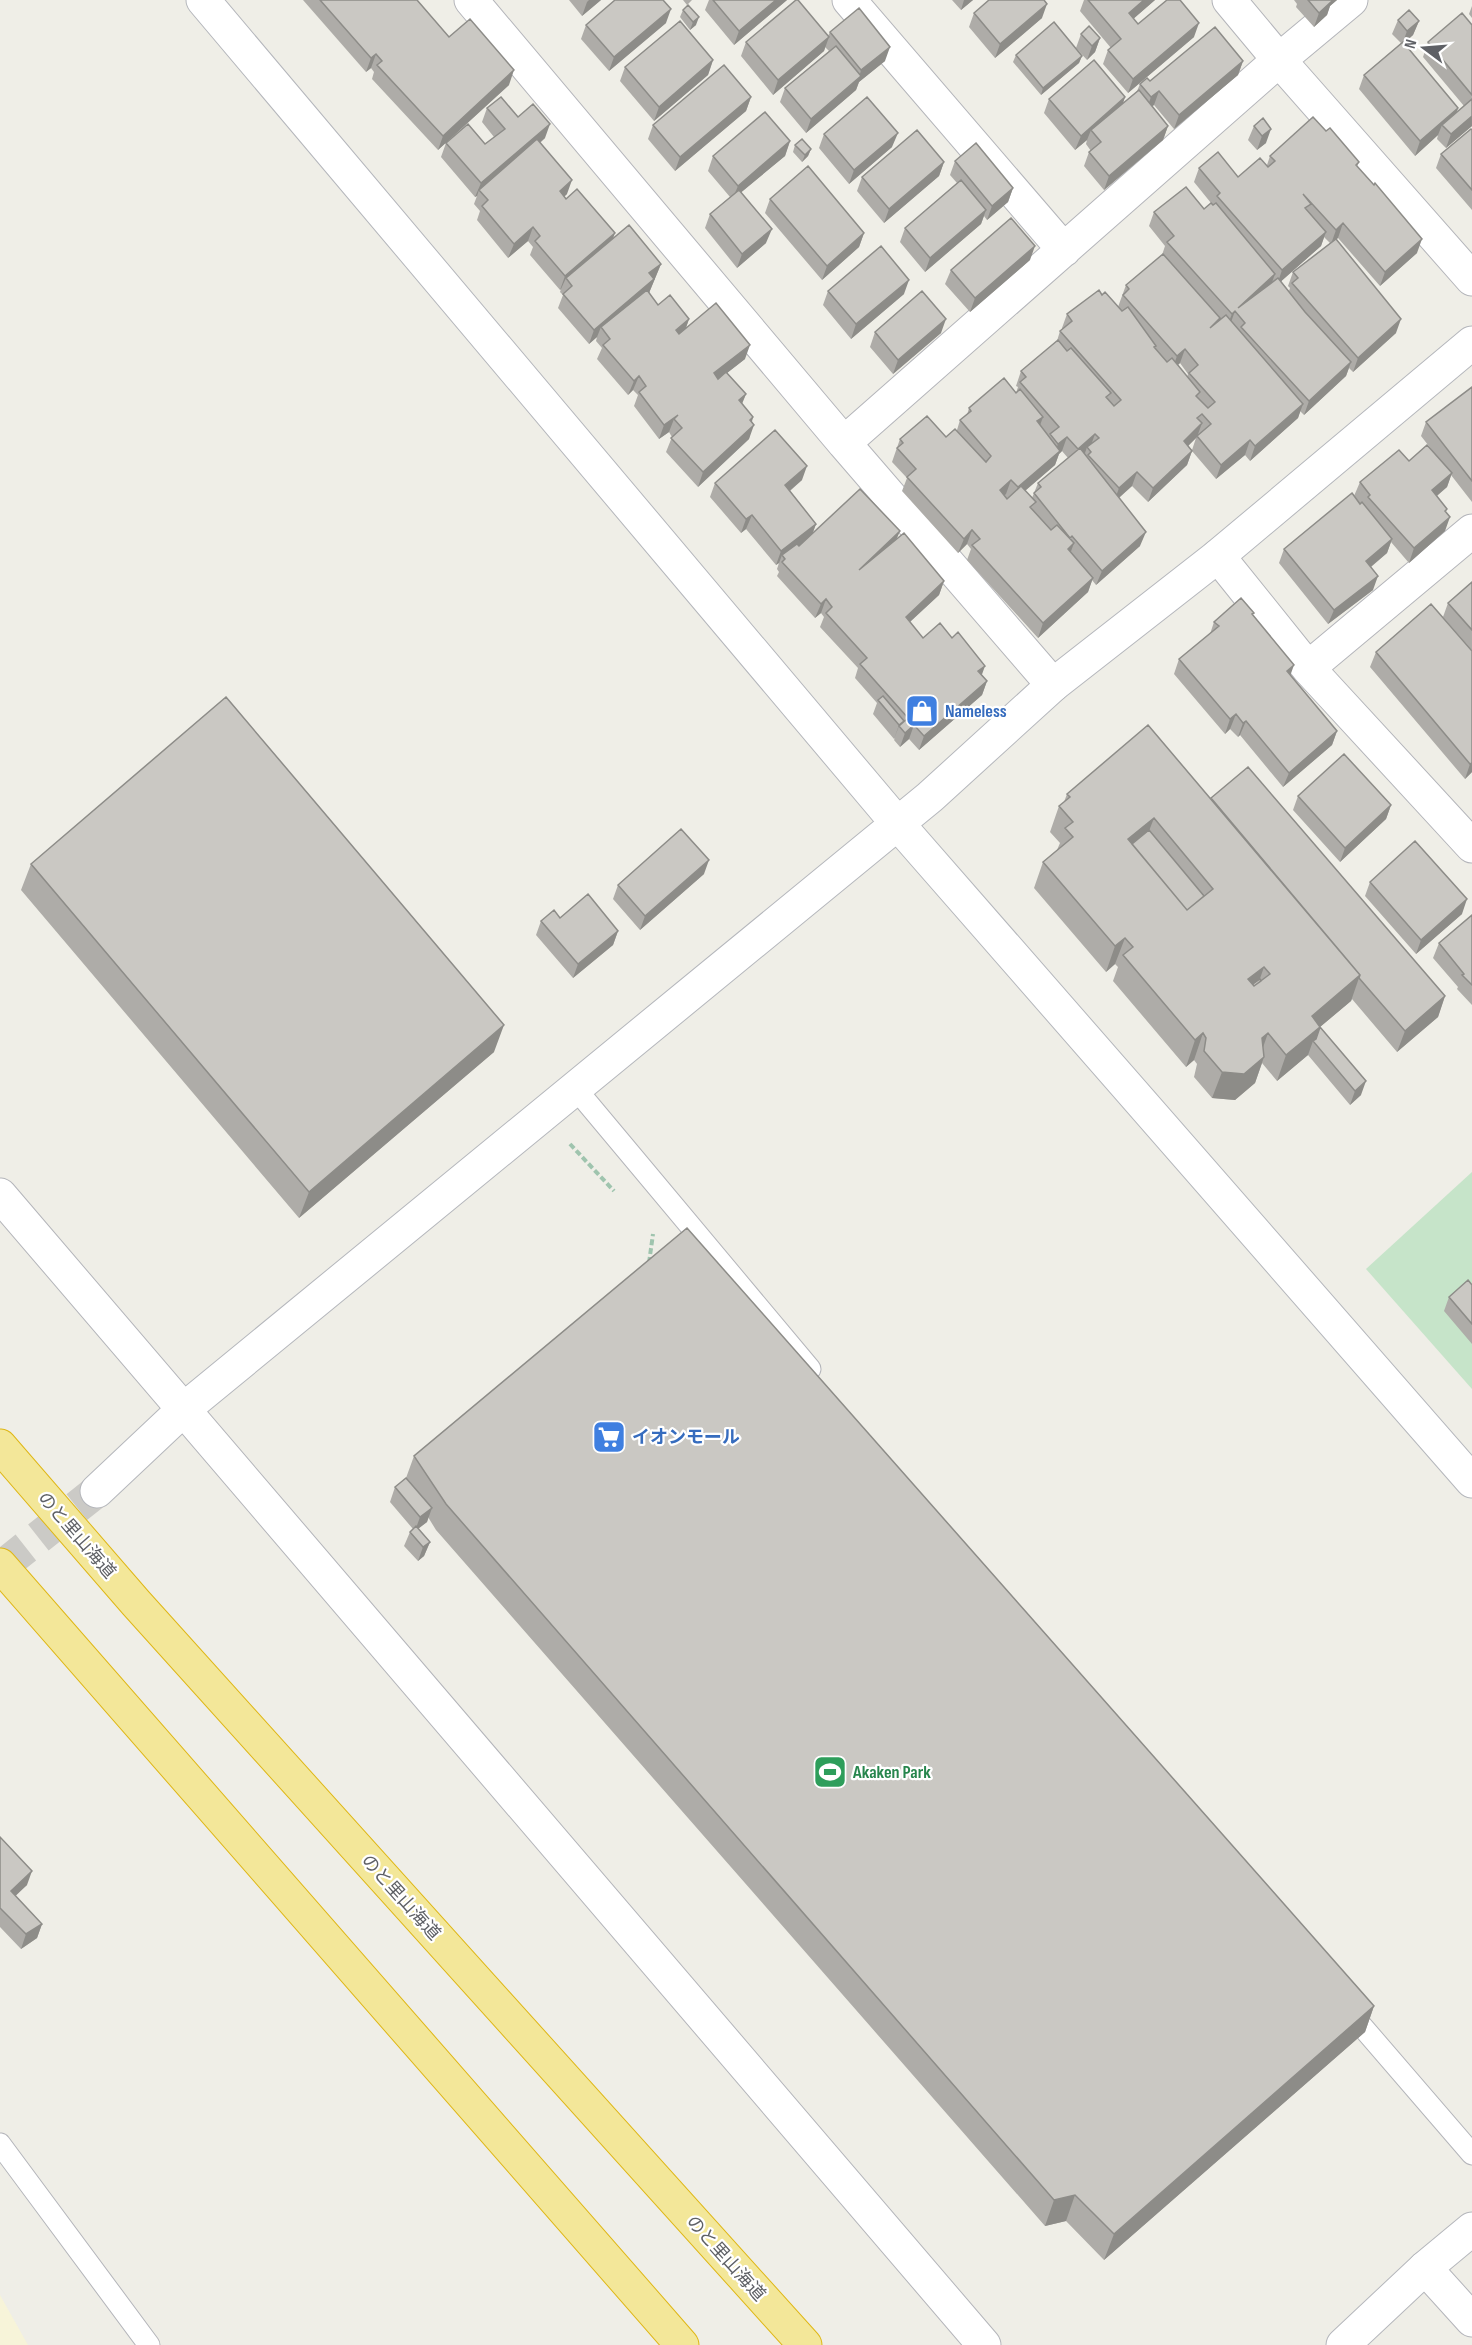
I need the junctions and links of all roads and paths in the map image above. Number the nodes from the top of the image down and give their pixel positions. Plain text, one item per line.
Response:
1 (203, 0) edge
2 (471, 0) edge
3 (849, 0) edge
4 (1229, 0) edge
5 (1351, 0) edge
6 (1279, 60) junction
7 (1064, 250) junction
8 (1472, 279) edge
9 (1472, 343) edge
10 (844, 443) junction
11 (1472, 531) edge
12 (1218, 556) junction
13 (1308, 668) junction
14 (1053, 685) junction
15 (897, 823) junction
16 (1472, 846) edge
17 (575, 1088) junction
18 (542, 1115) junction
19 (0, 1194) edge
20 (621, 1200) dead end
21 (653, 1233) dead end
22 (648, 1269) edge
23 (820, 1380) edge
24 (183, 1410) junction
25 (0, 1446) edge
26 (1472, 1482) edge
27 (97, 1491) tunnel mouth
28 (0, 1565) edge
29 (1333, 1992) edge
30 (0, 2144) edge
31 (1472, 2154) edge
32 (1472, 2229) edge
33 (1425, 2268) junction
34 (1472, 2320) edge
35 (149, 2345) edge
36 (682, 2345) edge
37 (805, 2345) edge
38 (984, 2345) edge
39 (1343, 2345) edge

1 - 15 street
2 - 10 street
3 - 7 street
4 - 6 street
5 - 6 street
6 - 7 street
6 - 8 street
7 - 10 street
9 - 12 street
10 - 14 street
11 - 13 street
12 - 13 street
12 - 14 street
13 - 16 street
14 - 15 street
15 - 17 street
15 - 26 street
17 - 18 street
17 - 23 lane
18 - 20 path
18 - 24 street
19 - 24 street
21 - 22 path
24 - 27 street
24 - 38 street
25 - 37 highway, のと里山海道
28 - 36 highway
29 - 31 lane
30 - 35 lane
32 - 33 street
33 - 34 street
33 - 39 street

